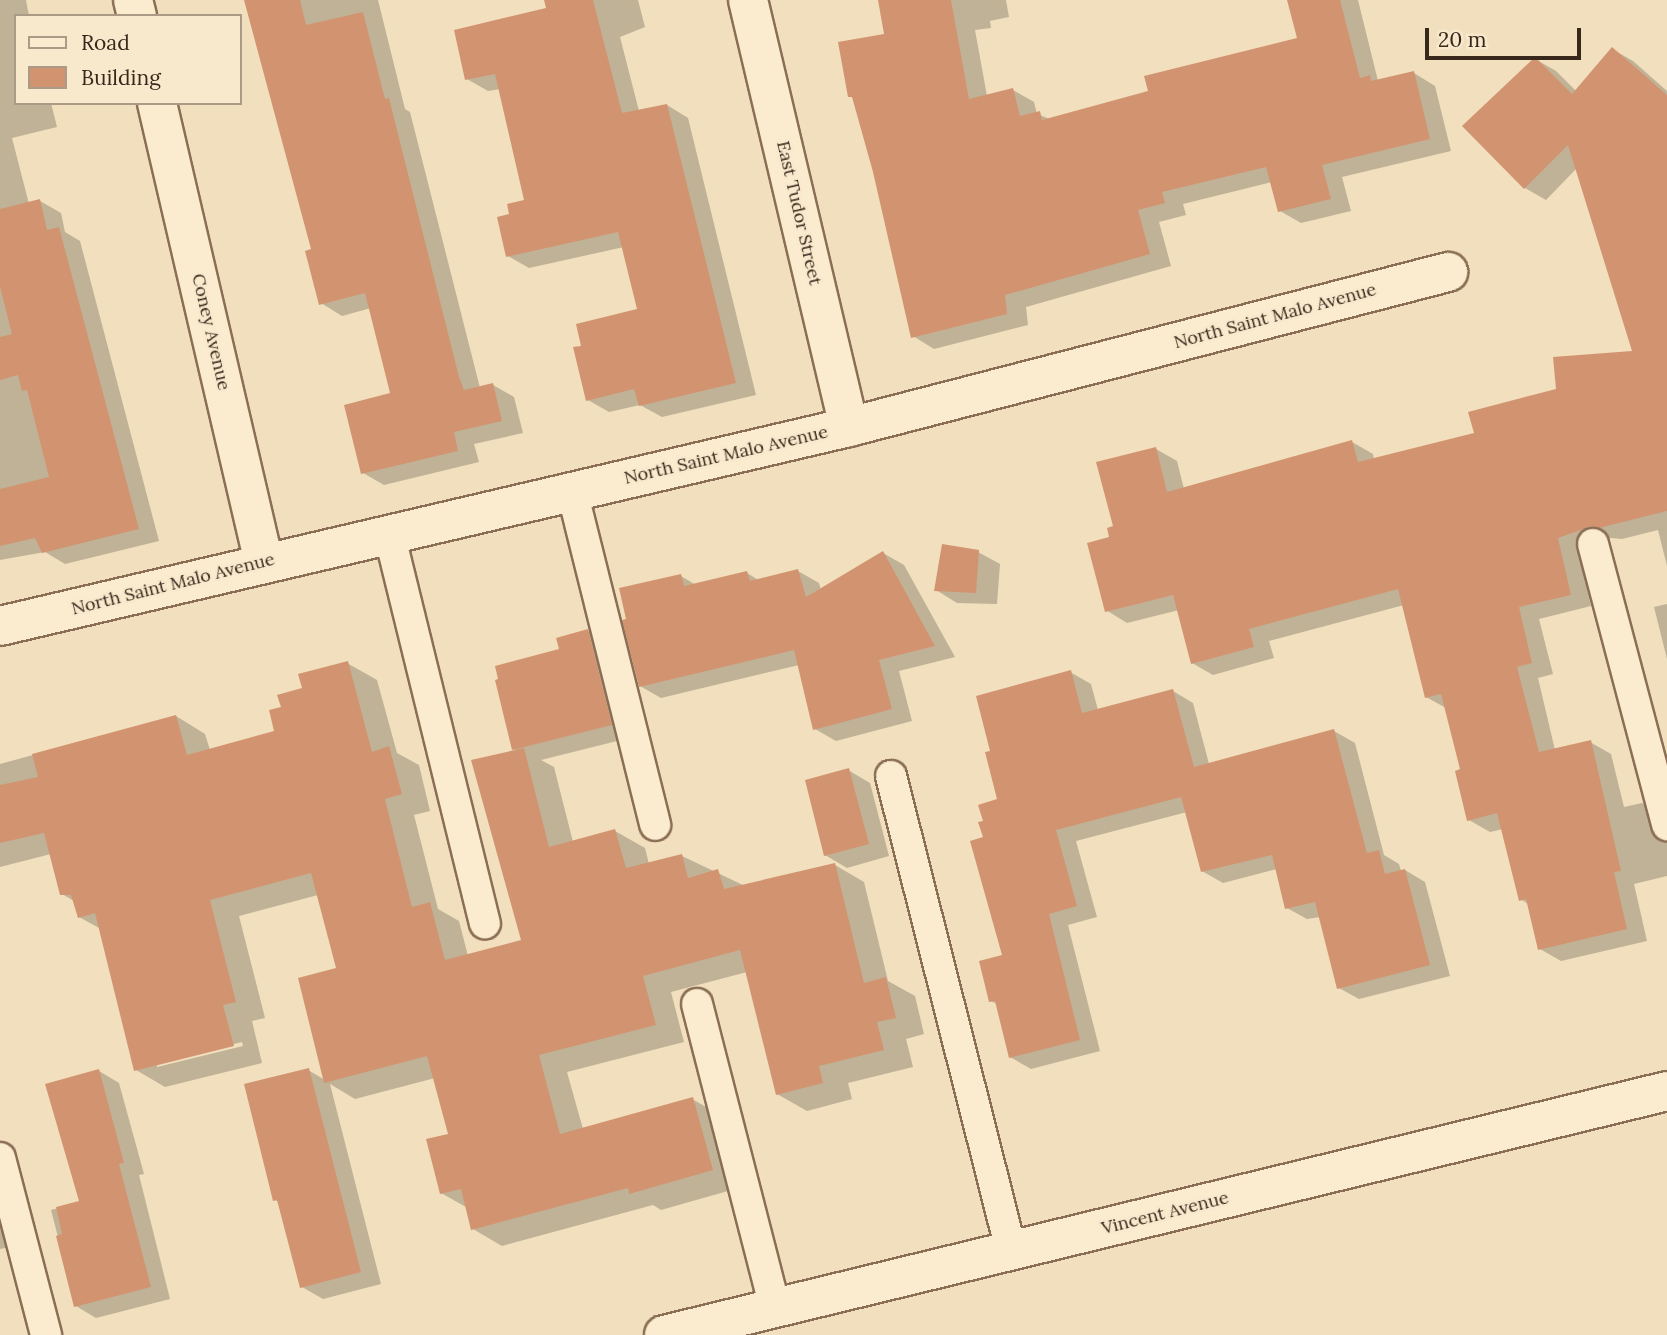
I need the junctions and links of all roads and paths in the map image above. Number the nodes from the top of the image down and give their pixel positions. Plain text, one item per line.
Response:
1 (748, 0) edge
2 (157, 105) edge
3 (1448, 272) dead end
4 (849, 427) junction
5 (572, 491) junction
6 (389, 533) junction
7 (1593, 544) dead end
8 (264, 562) junction
9 (0, 626) edge
10 (891, 776) dead end
11 (655, 825) dead end
12 (1667, 825) edge
13 (485, 923) dead end
14 (697, 1004) dead end
15 (1667, 1091) edge
16 (0, 1158) edge
17 (1011, 1251) junction
18 (775, 1308) junction
19 (46, 1335) edge
20 (664, 1335) edge

1 - 4 street, East Tudor Street
2 - 8 street, Coney Avenue
3 - 4 street, North Saint Malo Avenue
4 - 5 street, North Saint Malo Avenue
5 - 6 street, North Saint Malo Avenue
5 - 11 lane
6 - 8 street, North Saint Malo Avenue
6 - 13 lane
7 - 12 lane
8 - 9 street, North Saint Malo Avenue
10 - 17 lane
14 - 18 lane
15 - 17 street, Vincent Avenue
16 - 19 lane
17 - 18 street, Vincent Avenue
18 - 20 street, Vincent Avenue

